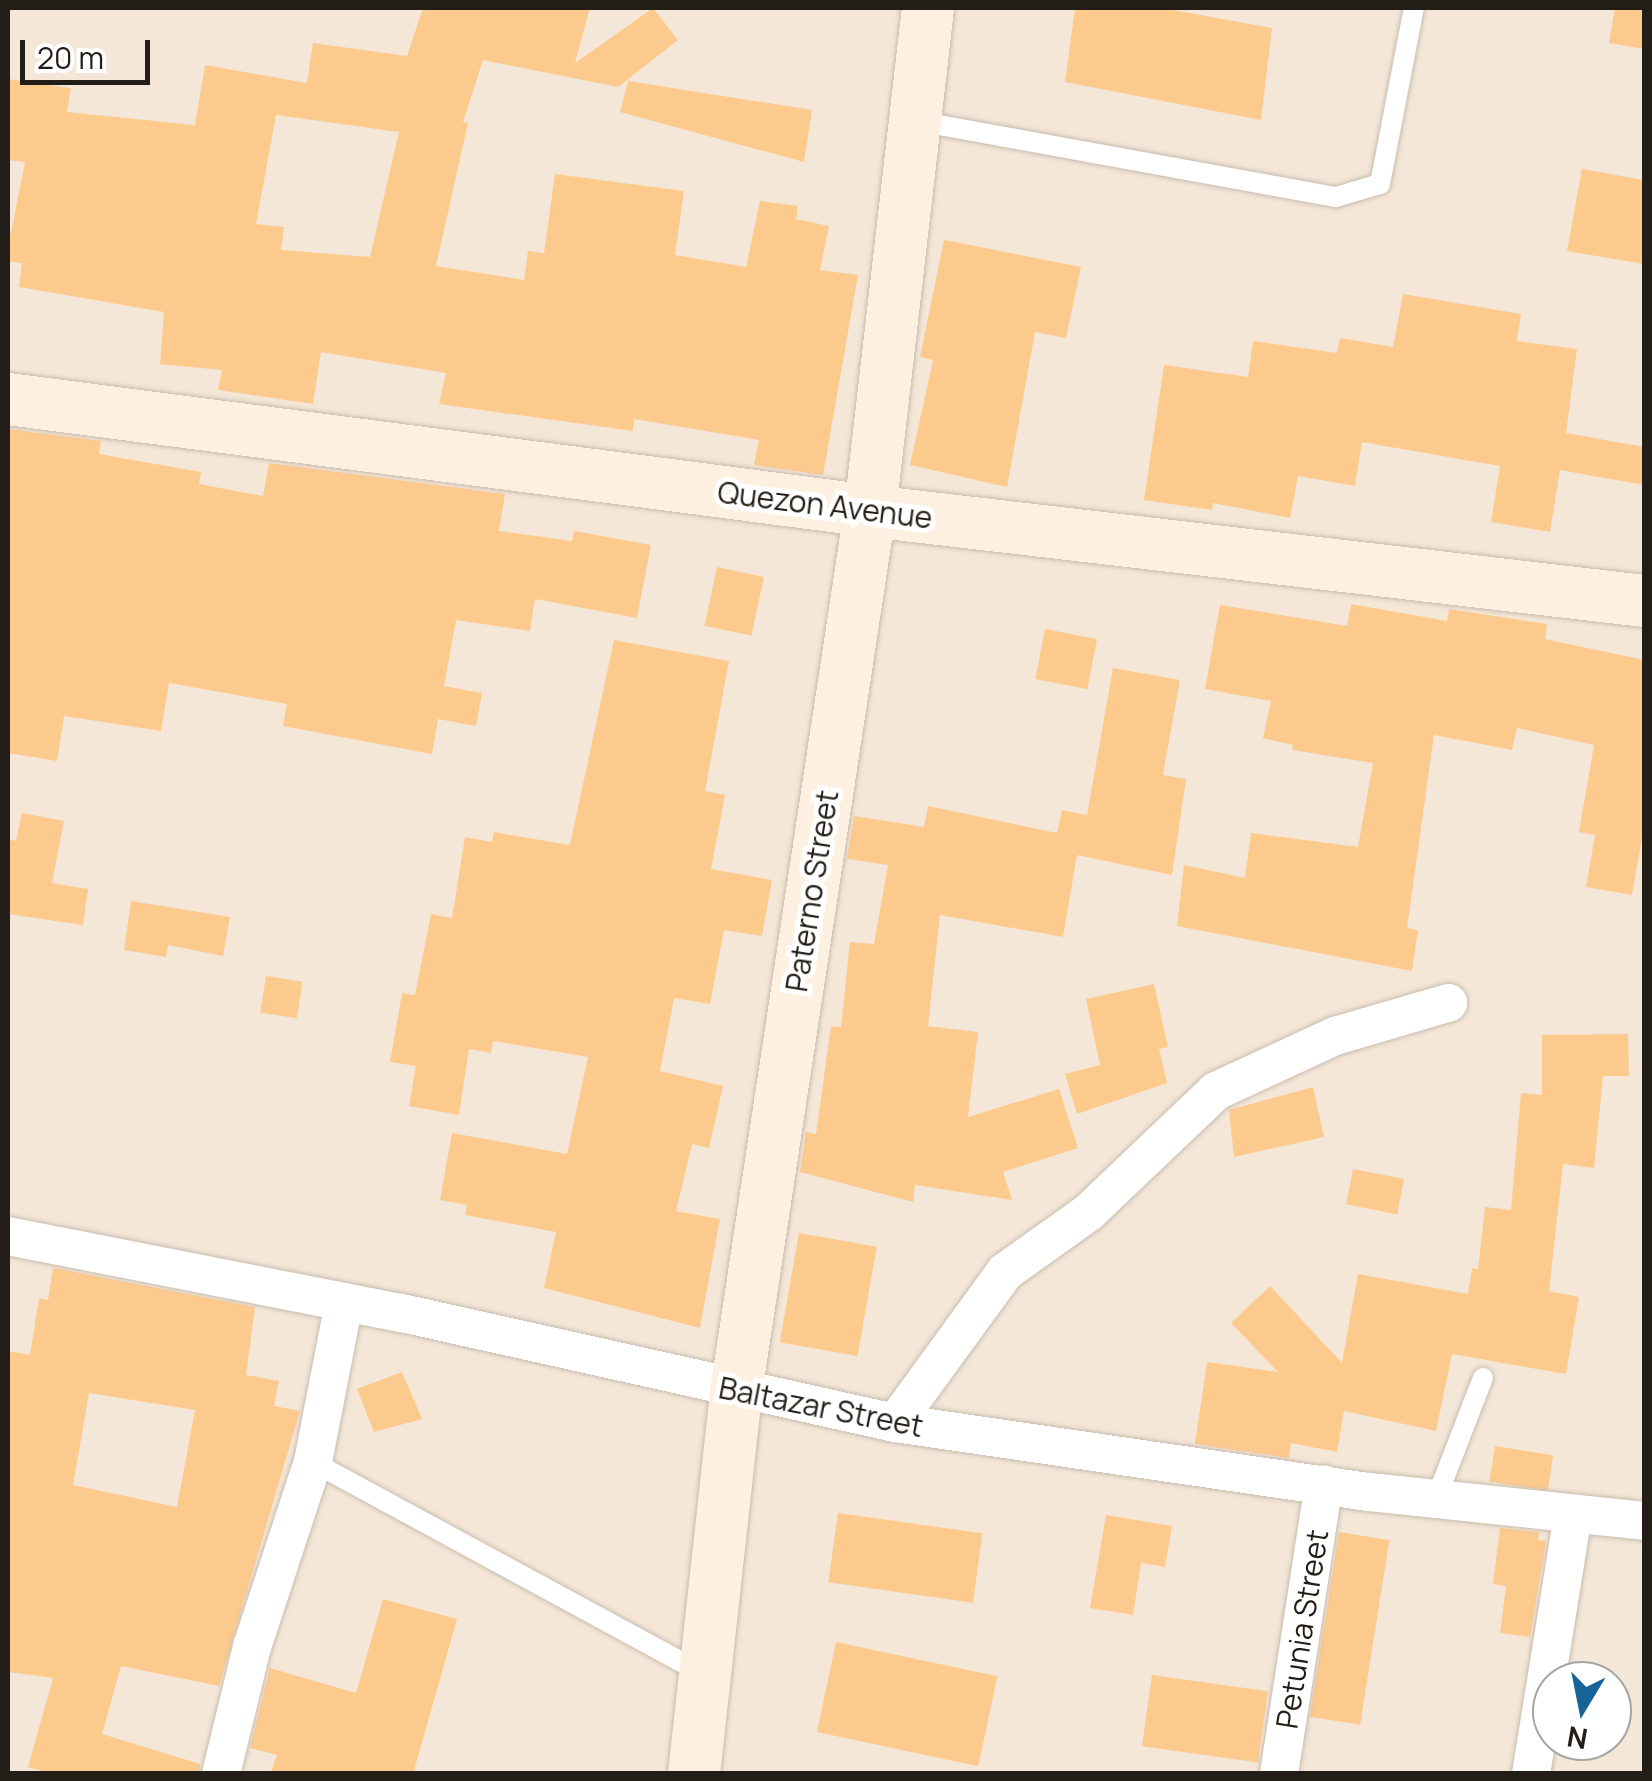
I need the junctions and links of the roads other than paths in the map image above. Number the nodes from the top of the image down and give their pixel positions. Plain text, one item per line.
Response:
1 (928, 8) edge
2 (1414, 8) edge
3 (915, 121) junction
4 (8, 399) edge
5 (870, 511) junction
6 (1644, 600) edge
7 (1448, 1003) dead end
8 (8, 1236) edge
9 (344, 1302) junction
10 (1483, 1378) dead end
11 (736, 1392) junction
12 (895, 1423) junction
13 (313, 1462) junction
14 (1324, 1484) junction
15 (1436, 1499) junction
16 (1573, 1514) junction
17 (1644, 1521) edge
18 (706, 1675) junction
19 (221, 1774) edge
20 (694, 1774) edge
21 (1279, 1774) edge
22 (1531, 1774) edge

1 - 3 street, Paterno Street
2 - 3 lane
3 - 5 street, Paterno Street
4 - 5 street, Quezon Avenue
5 - 6 street, Quezon Avenue
5 - 11 street, Paterno Street
7 - 12 street
8 - 9 street, Baltazar Street
9 - 11 street, Baltazar Street
9 - 13 street
10 - 15 lane
11 - 12 street, Baltazar Street
11 - 18 street, Paterno Street
12 - 14 street, Baltazar Street
13 - 18 lane
13 - 19 street
14 - 15 street, Baltazar Street
14 - 21 street, Petunia Street
15 - 16 street, Baltazar Street
16 - 17 street, Baltazar Street
16 - 22 street
18 - 20 street, Paterno Street

